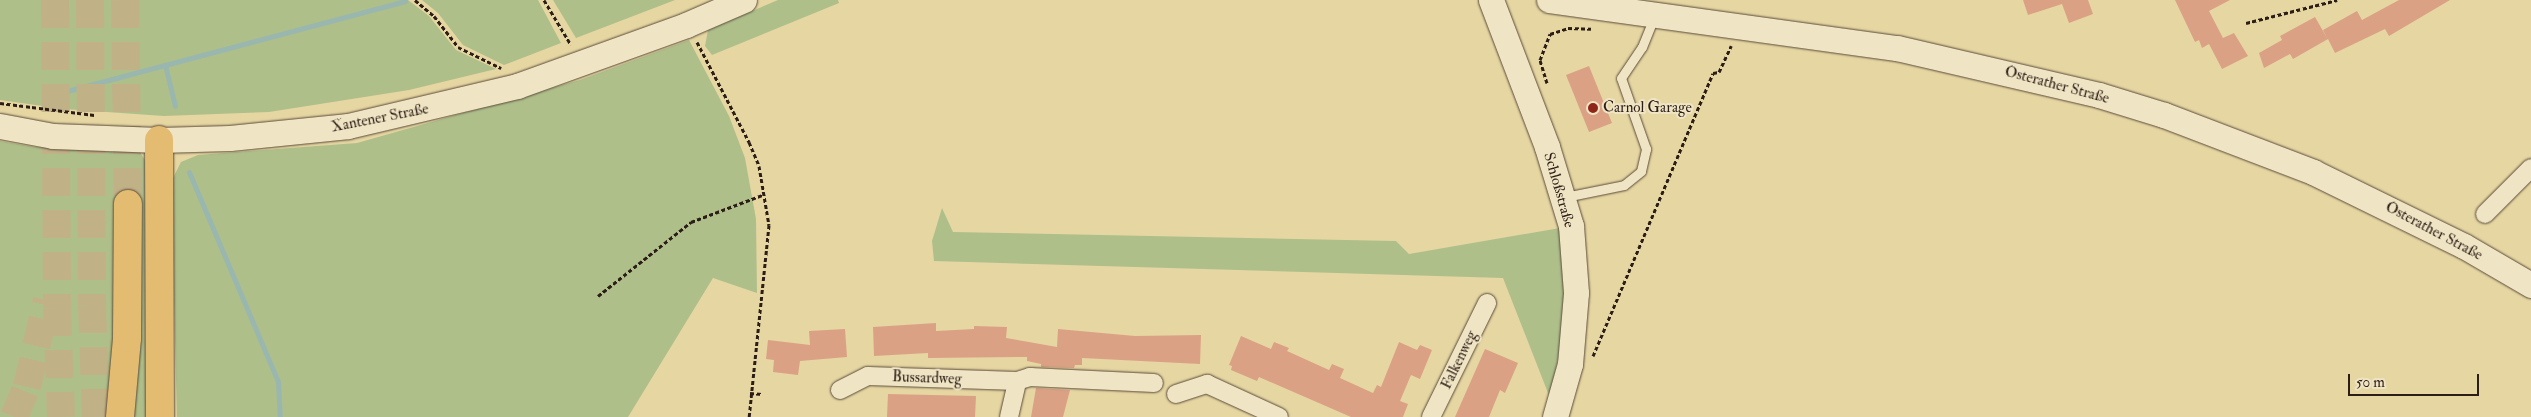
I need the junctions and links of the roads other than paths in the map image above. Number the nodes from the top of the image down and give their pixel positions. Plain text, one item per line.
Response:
1 (744, 0) edge
2 (1491, 0) edge
3 (1549, 0) edge
4 (1655, 14) junction
5 (0, 126) edge
6 (159, 140) junction
7 (2531, 168) edge
8 (1564, 197) junction
9 (128, 204) tunnel mouth
10 (2485, 214) dead end
11 (2531, 285) edge
12 (1487, 303) dead end
13 (1018, 380) junction
14 (1154, 383) dead end
15 (840, 390) dead end
16 (1176, 394) dead end
17 (120, 417) edge
18 (160, 417) edge
19 (1009, 417) edge
20 (1279, 417) edge
21 (1432, 417) edge
22 (1555, 417) edge

1 - 6 main road, Xantener Straße
2 - 8 main road, Schloßstraße
3 - 4 main road, Osterather Straße
4 - 8 lane
4 - 11 main road, Osterather Straße
5 - 6 main road, Xantener Straße
6 - 18 highway
7 - 10 street
8 - 22 main road, Schloßstraße
9 - 17 highway
12 - 21 street, Falkenweg
13 - 14 street, Bussardweg
13 - 15 street, Bussardweg
13 - 19 street
16 - 20 street

